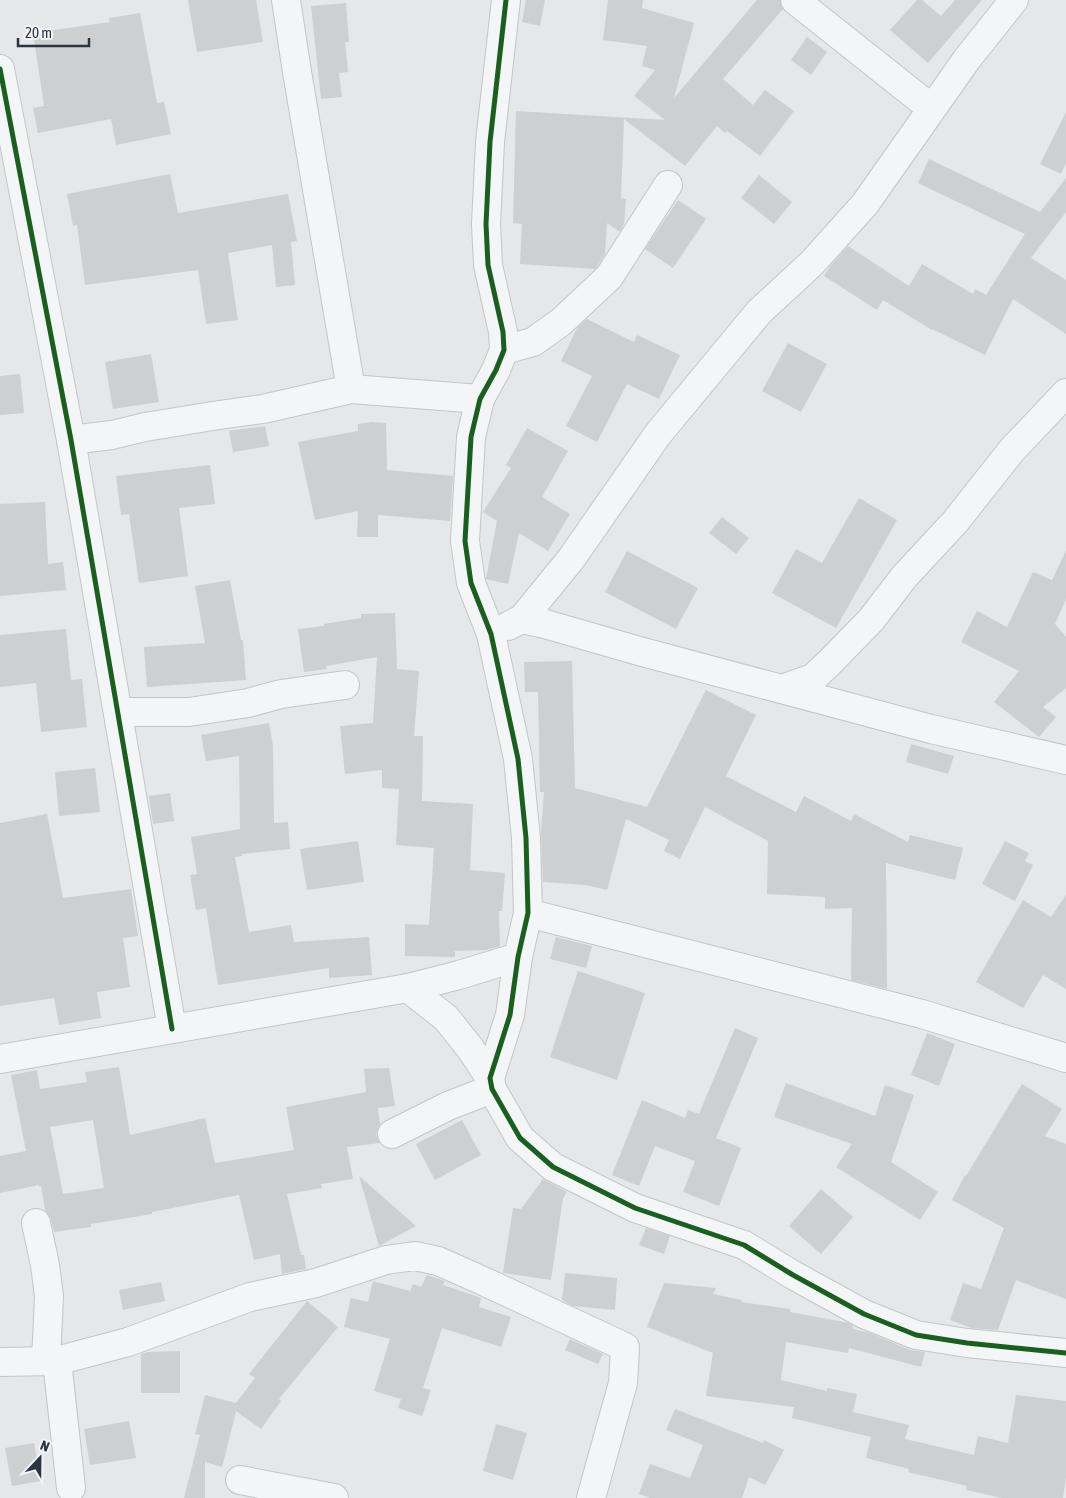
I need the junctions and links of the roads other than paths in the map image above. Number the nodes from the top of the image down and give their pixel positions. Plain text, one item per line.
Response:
1 (286, 0) edge
2 (506, 0) edge
3 (795, 0) edge
4 (1014, 0) edge
5 (0, 69) edge
6 (931, 108) junction
7 (668, 184) dead end
8 (504, 350) junction
9 (351, 389) junction
10 (1066, 393) edge
11 (480, 399) junction
12 (71, 440) junction
13 (522, 619) junction
14 (491, 634) junction
15 (345, 685) dead end
16 (782, 689) junction
17 (118, 712) junction
18 (1066, 760) edge
19 (528, 913) junction
20 (518, 957) junction
21 (408, 988) junction
22 (172, 1029) junction
23 (1066, 1058) edge
24 (0, 1059) edge
25 (491, 1083) junction
26 (392, 1134) dead end
27 (36, 1223) dead end
28 (1066, 1354) edge
29 (52, 1361) junction
30 (0, 1362) edge
31 (240, 1480) dead end
32 (71, 1488) dead end
33 (334, 1498) edge
34 (591, 1498) edge

1 - 9 street
2 - 8 street
3 - 6 street
4 - 6 street
5 - 12 street
6 - 13 street
7 - 8 street
8 - 11 street
9 - 11 street
9 - 12 street
10 - 16 street
11 - 14 street
12 - 17 street
13 - 14 street
13 - 16 street
14 - 19 street
15 - 17 street
16 - 18 street
17 - 22 street
19 - 20 street
19 - 23 street
20 - 21 street
20 - 25 street
21 - 22 street
21 - 25 street
22 - 24 street
25 - 26 street
25 - 28 street
27 - 29 street
29 - 30 street
29 - 32 street
29 - 34 street
31 - 33 street

